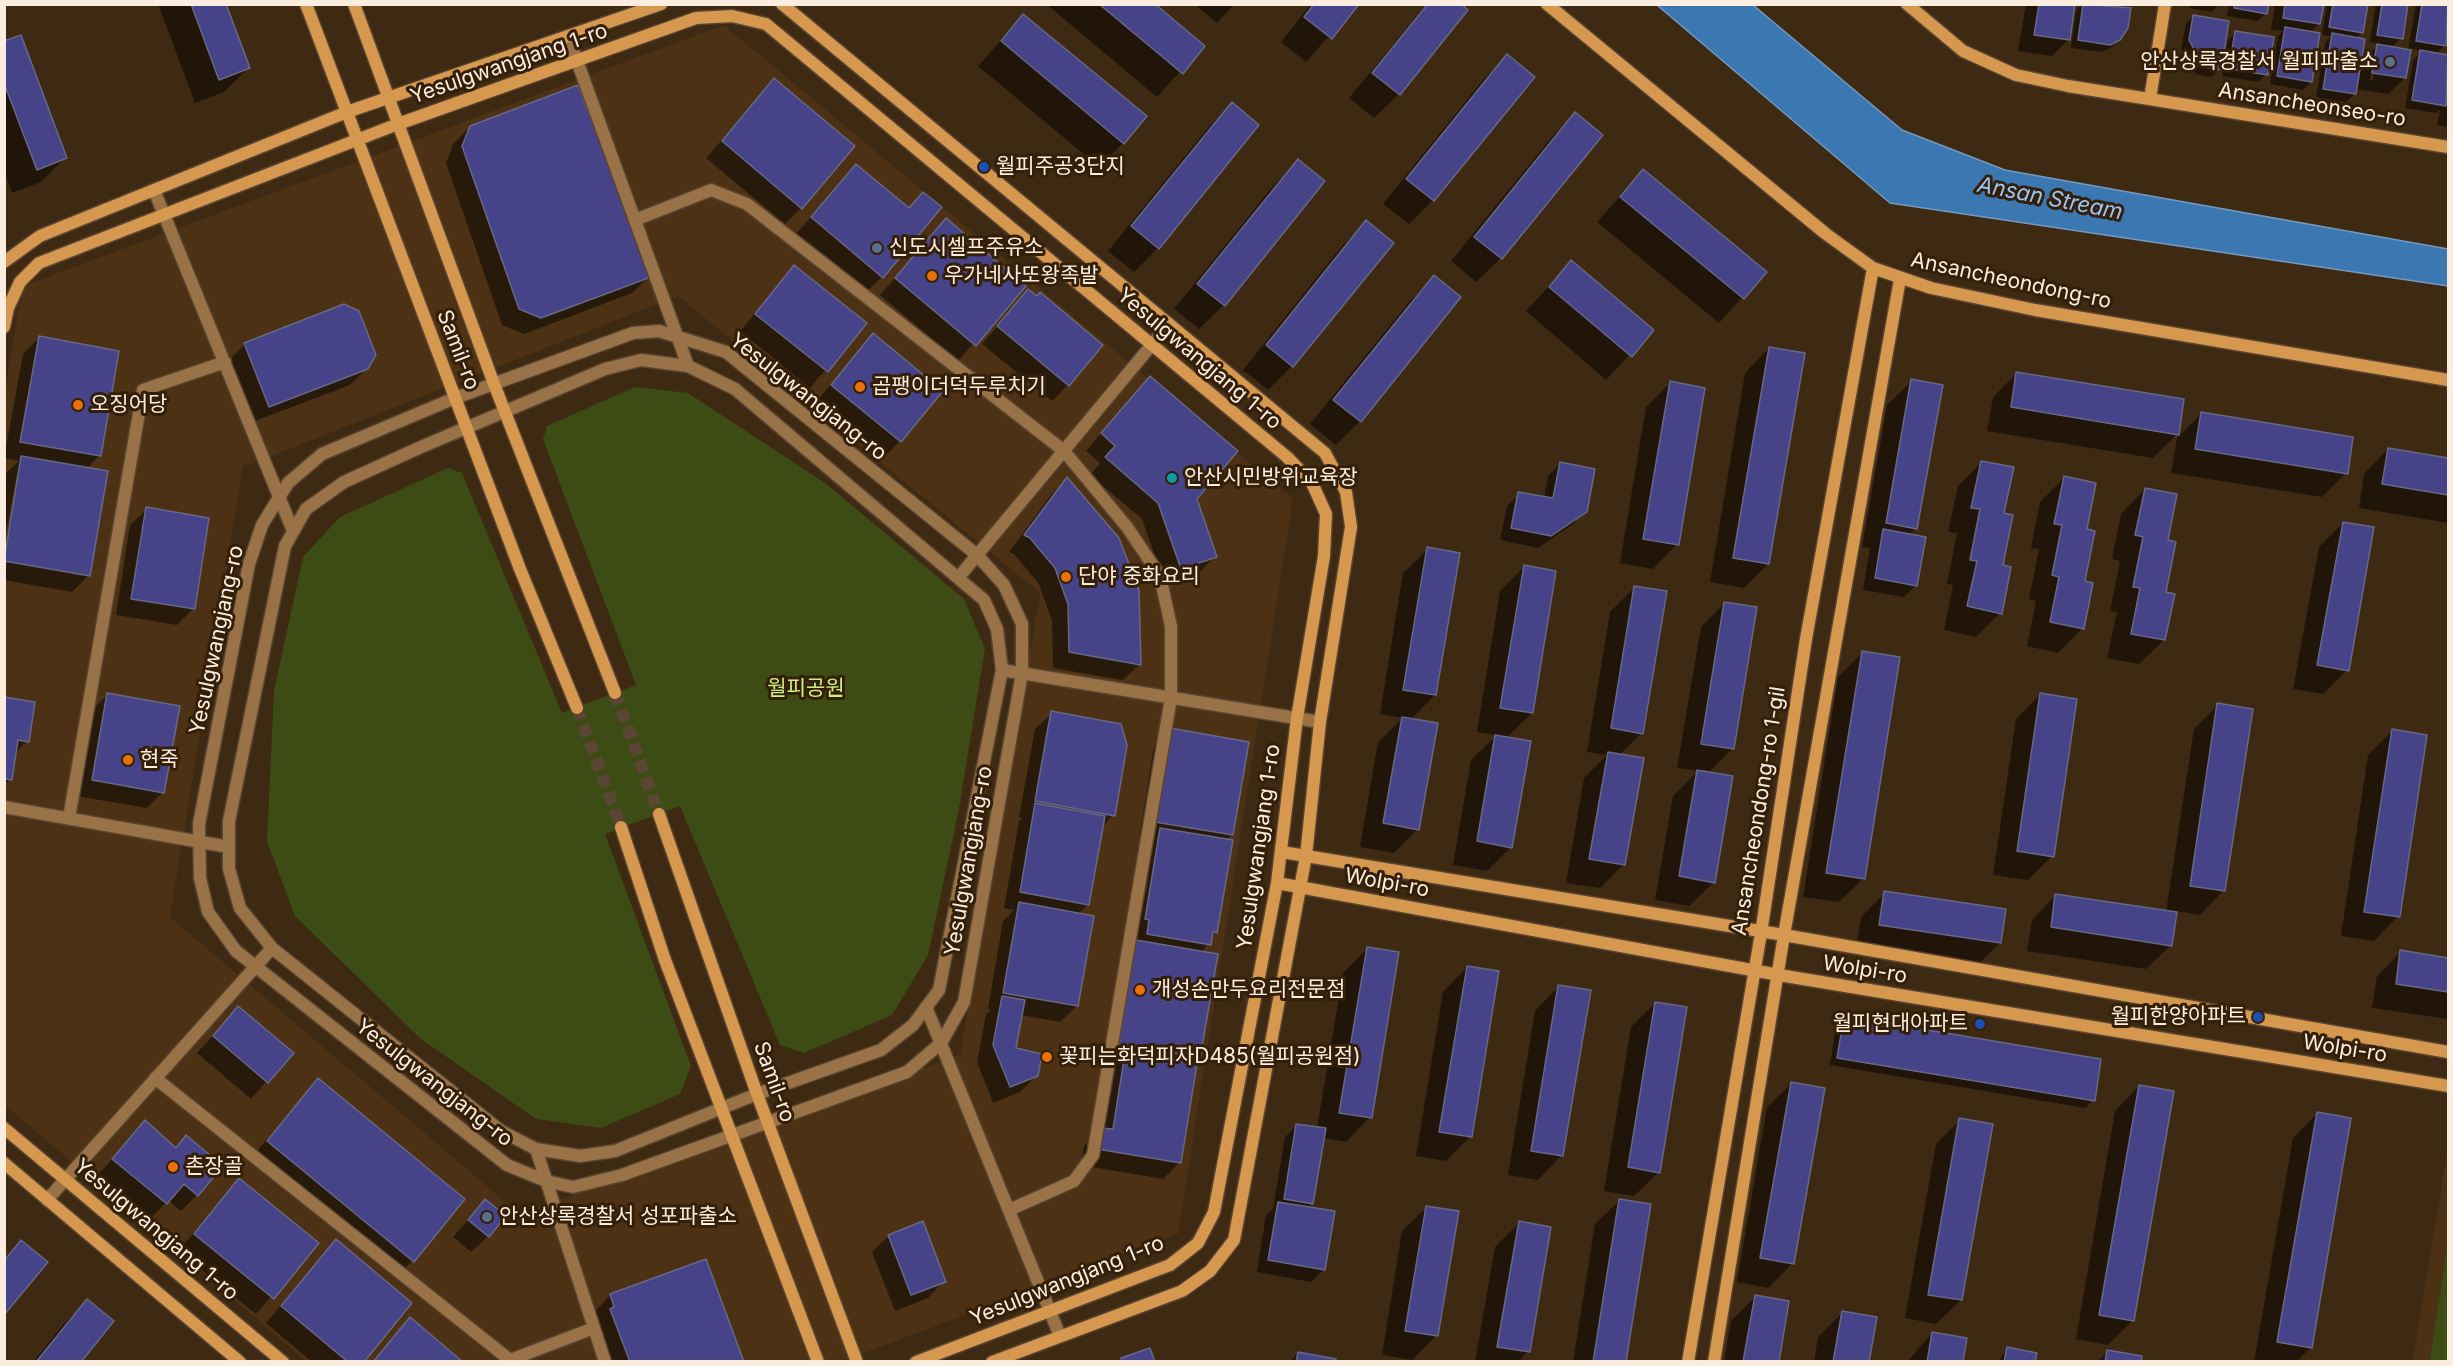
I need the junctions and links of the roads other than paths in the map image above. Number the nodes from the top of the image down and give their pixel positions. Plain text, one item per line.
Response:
1 (306, 4) edge
2 (354, 4) edge
3 (661, 4) edge
4 (782, 4) edge
5 (1547, 4) edge
6 (1907, 4) edge
7 (2165, 4) edge
8 (568, 36) junction
9 (577, 60) junction
10 (388, 97) junction
11 (2150, 99) junction
12 (347, 112) junction
13 (398, 124) junction
14 (357, 139) junction
15 (2448, 147) edge
16 (154, 190) junction
17 (164, 214) junction
18 (635, 220) junction
19 (4, 262) edge
20 (1873, 268) junction
21 (1900, 279) junction
22 (1169, 324) junction
23 (4, 327) edge
24 (677, 337) junction
25 (1152, 345) junction
26 (225, 362) junction
27 (688, 366) junction
28 (2448, 380) edge
29 (495, 384) junction
30 (455, 398) junction
31 (505, 410) junction
32 (466, 427) junction
33 (1064, 451) junction
34 (280, 499) junction
35 (293, 531) junction
36 (977, 555) junction
37 (958, 578) junction
38 (1002, 670) junction
39 (1022, 674) junction
40 (615, 693) tunnel mouth
41 (1171, 698) junction
42 (577, 708) tunnel mouth
43 (1297, 718) junction
44 (1320, 722) junction
45 (4, 807) edge
46 (659, 814) tunnel mouth
47 (69, 818) junction
48 (621, 827) tunnel mouth
49 (199, 841) junction
50 (229, 847) junction
51 (1282, 852) junction
52 (1306, 856) junction
53 (1277, 883) junction
54 (1300, 887) junction
55 (1761, 933) junction
56 (1784, 935) junction
57 (272, 948) junction
58 (255, 967) junction
59 (1754, 969) junction
60 (1779, 975) junction
61 (926, 1007) junction
62 (941, 1043) junction
63 (2448, 1052) edge
64 (155, 1078) junction
65 (2448, 1086) edge
66 (757, 1094) junction
67 (721, 1111) junction
68 (767, 1121) junction
69 (4, 1128) edge
70 (731, 1137) junction
71 (536, 1149) junction
72 (4, 1163) edge
73 (65, 1180) junction
74 (546, 1181) junction
75 (47, 1200) junction
76 (1009, 1210) junction
77 (1050, 1311) junction
78 (594, 1328) junction
79 (1060, 1336) junction
80 (240, 1362) edge
81 (283, 1362) edge
82 (605, 1362) edge
83 (818, 1362) edge
84 (857, 1362) edge
85 (916, 1362) edge
86 (992, 1362) edge
87 (1688, 1362) edge
88 (1714, 1362) edge

1 - 12 street, Samil-ro
2 - 10 street, Samil-ro
3 - 8 street, Yesulgwangjang 1-ro
4 - 22 street, Yesulgwangjang 1-ro
5 - 20 street, Ansancheondong-ro
6 - 11 street, Ansancheonseo-ro
7 - 11 street
8 - 9 street
8 - 10 street, Yesulgwangjang 1-ro
9 - 13 street, Yesulgwangjang 1-ro
9 - 18 street
9 - 25 street, Yesulgwangjang 1-ro
10 - 12 street, Yesulgwangjang 1-ro
10 - 13 street, Samil-ro
11 - 15 street, Ansancheonseo-ro
12 - 14 street, Samil-ro
12 - 16 street, Yesulgwangjang 1-ro
13 - 14 street, Yesulgwangjang 1-ro
13 - 29 street, Samil-ro
14 - 17 street, Yesulgwangjang 1-ro
14 - 30 street, Samil-ro
16 - 17 street
16 - 19 street, Yesulgwangjang 1-ro
17 - 23 street, Yesulgwangjang 1-ro
17 - 26 street
18 - 24 street
18 - 33 street
20 - 21 street, Ansancheondong-ro
20 - 55 street, Ansancheondong-ro 1-gil
21 - 28 street, Ansancheondong-ro
21 - 56 street, Ansancheondong-ro 1-gil
22 - 25 street
22 - 44 street, Yesulgwangjang 1-ro
24 - 27 street
24 - 29 street, Yesulgwangjang-ro
24 - 36 street, Yesulgwangjang-ro
25 - 33 street
25 - 43 street, Yesulgwangjang 1-ro
26 - 34 street
26 - 47 street
27 - 31 street, Yesulgwangjang-ro
27 - 37 street, Yesulgwangjang-ro
29 - 30 street, Yesulgwangjang-ro
29 - 31 street, Samil-ro
30 - 32 street, Samil-ro
30 - 34 street, Yesulgwangjang-ro
31 - 32 street, Yesulgwangjang-ro
31 - 40 street, Samil-ro
32 - 35 street, Yesulgwangjang-ro
32 - 42 street, Samil-ro
33 - 36 street
33 - 41 street
34 - 35 street
34 - 49 street, Yesulgwangjang-ro
35 - 50 street, Yesulgwangjang-ro
36 - 37 street
36 - 39 street, Yesulgwangjang-ro
37 - 38 street, Yesulgwangjang-ro
38 - 39 street
38 - 61 street, Yesulgwangjang-ro
39 - 41 street
39 - 62 street, Yesulgwangjang-ro
41 - 43 street
41 - 76 street
43 - 44 street
43 - 51 street, Yesulgwangjang 1-ro
44 - 52 street, Yesulgwangjang 1-ro
45 - 47 street
46 - 66 street, Samil-ro
47 - 49 street
48 - 67 street
49 - 50 street
49 - 58 street, Yesulgwangjang-ro
50 - 57 street, Yesulgwangjang-ro
51 - 52 street, Wolpi-ro
51 - 53 street, Yesulgwangjang 1-ro
52 - 54 street, Yesulgwangjang 1-ro
52 - 55 street, Wolpi-ro
53 - 54 street, Wolpi-ro
53 - 77 street, Yesulgwangjang 1-ro
54 - 59 street, Wolpi-ro
54 - 79 street, Yesulgwangjang 1-ro
55 - 56 street, Wolpi-ro
55 - 59 street, Ansancheondong-ro 1-gil
56 - 60 street, Ansancheondong-ro 1-gil
56 - 63 street, Wolpi-ro
57 - 58 street
57 - 71 street, Yesulgwangjang-ro
58 - 64 street
58 - 74 street, Yesulgwangjang-ro
59 - 60 street, Wolpi-ro
59 - 87 street, Ansancheondong-ro 1-gil
60 - 65 street, Wolpi-ro
60 - 88 street, Ansancheondong-ro 1-gil
61 - 62 street
61 - 66 street, Yesulgwangjang-ro
62 - 68 street, Yesulgwangjang-ro
62 - 76 street
64 - 73 street
64 - 78 street
66 - 67 street, Yesulgwangjang-ro
66 - 68 street, Samil-ro
67 - 70 street
67 - 71 street, Yesulgwangjang-ro
68 - 70 street, Yesulgwangjang-ro
68 - 84 street, Samil-ro
69 - 73 street, Yesulgwangjang 1-ro
70 - 74 street, Yesulgwangjang-ro
70 - 83 street
71 - 74 street
72 - 75 street
73 - 75 street
73 - 81 street, Yesulgwangjang 1-ro
74 - 78 street
75 - 80 street
76 - 77 street
77 - 79 street
77 - 85 street, Yesulgwangjang 1-ro
78 - 82 street
79 - 86 street, Yesulgwangjang 1-ro

